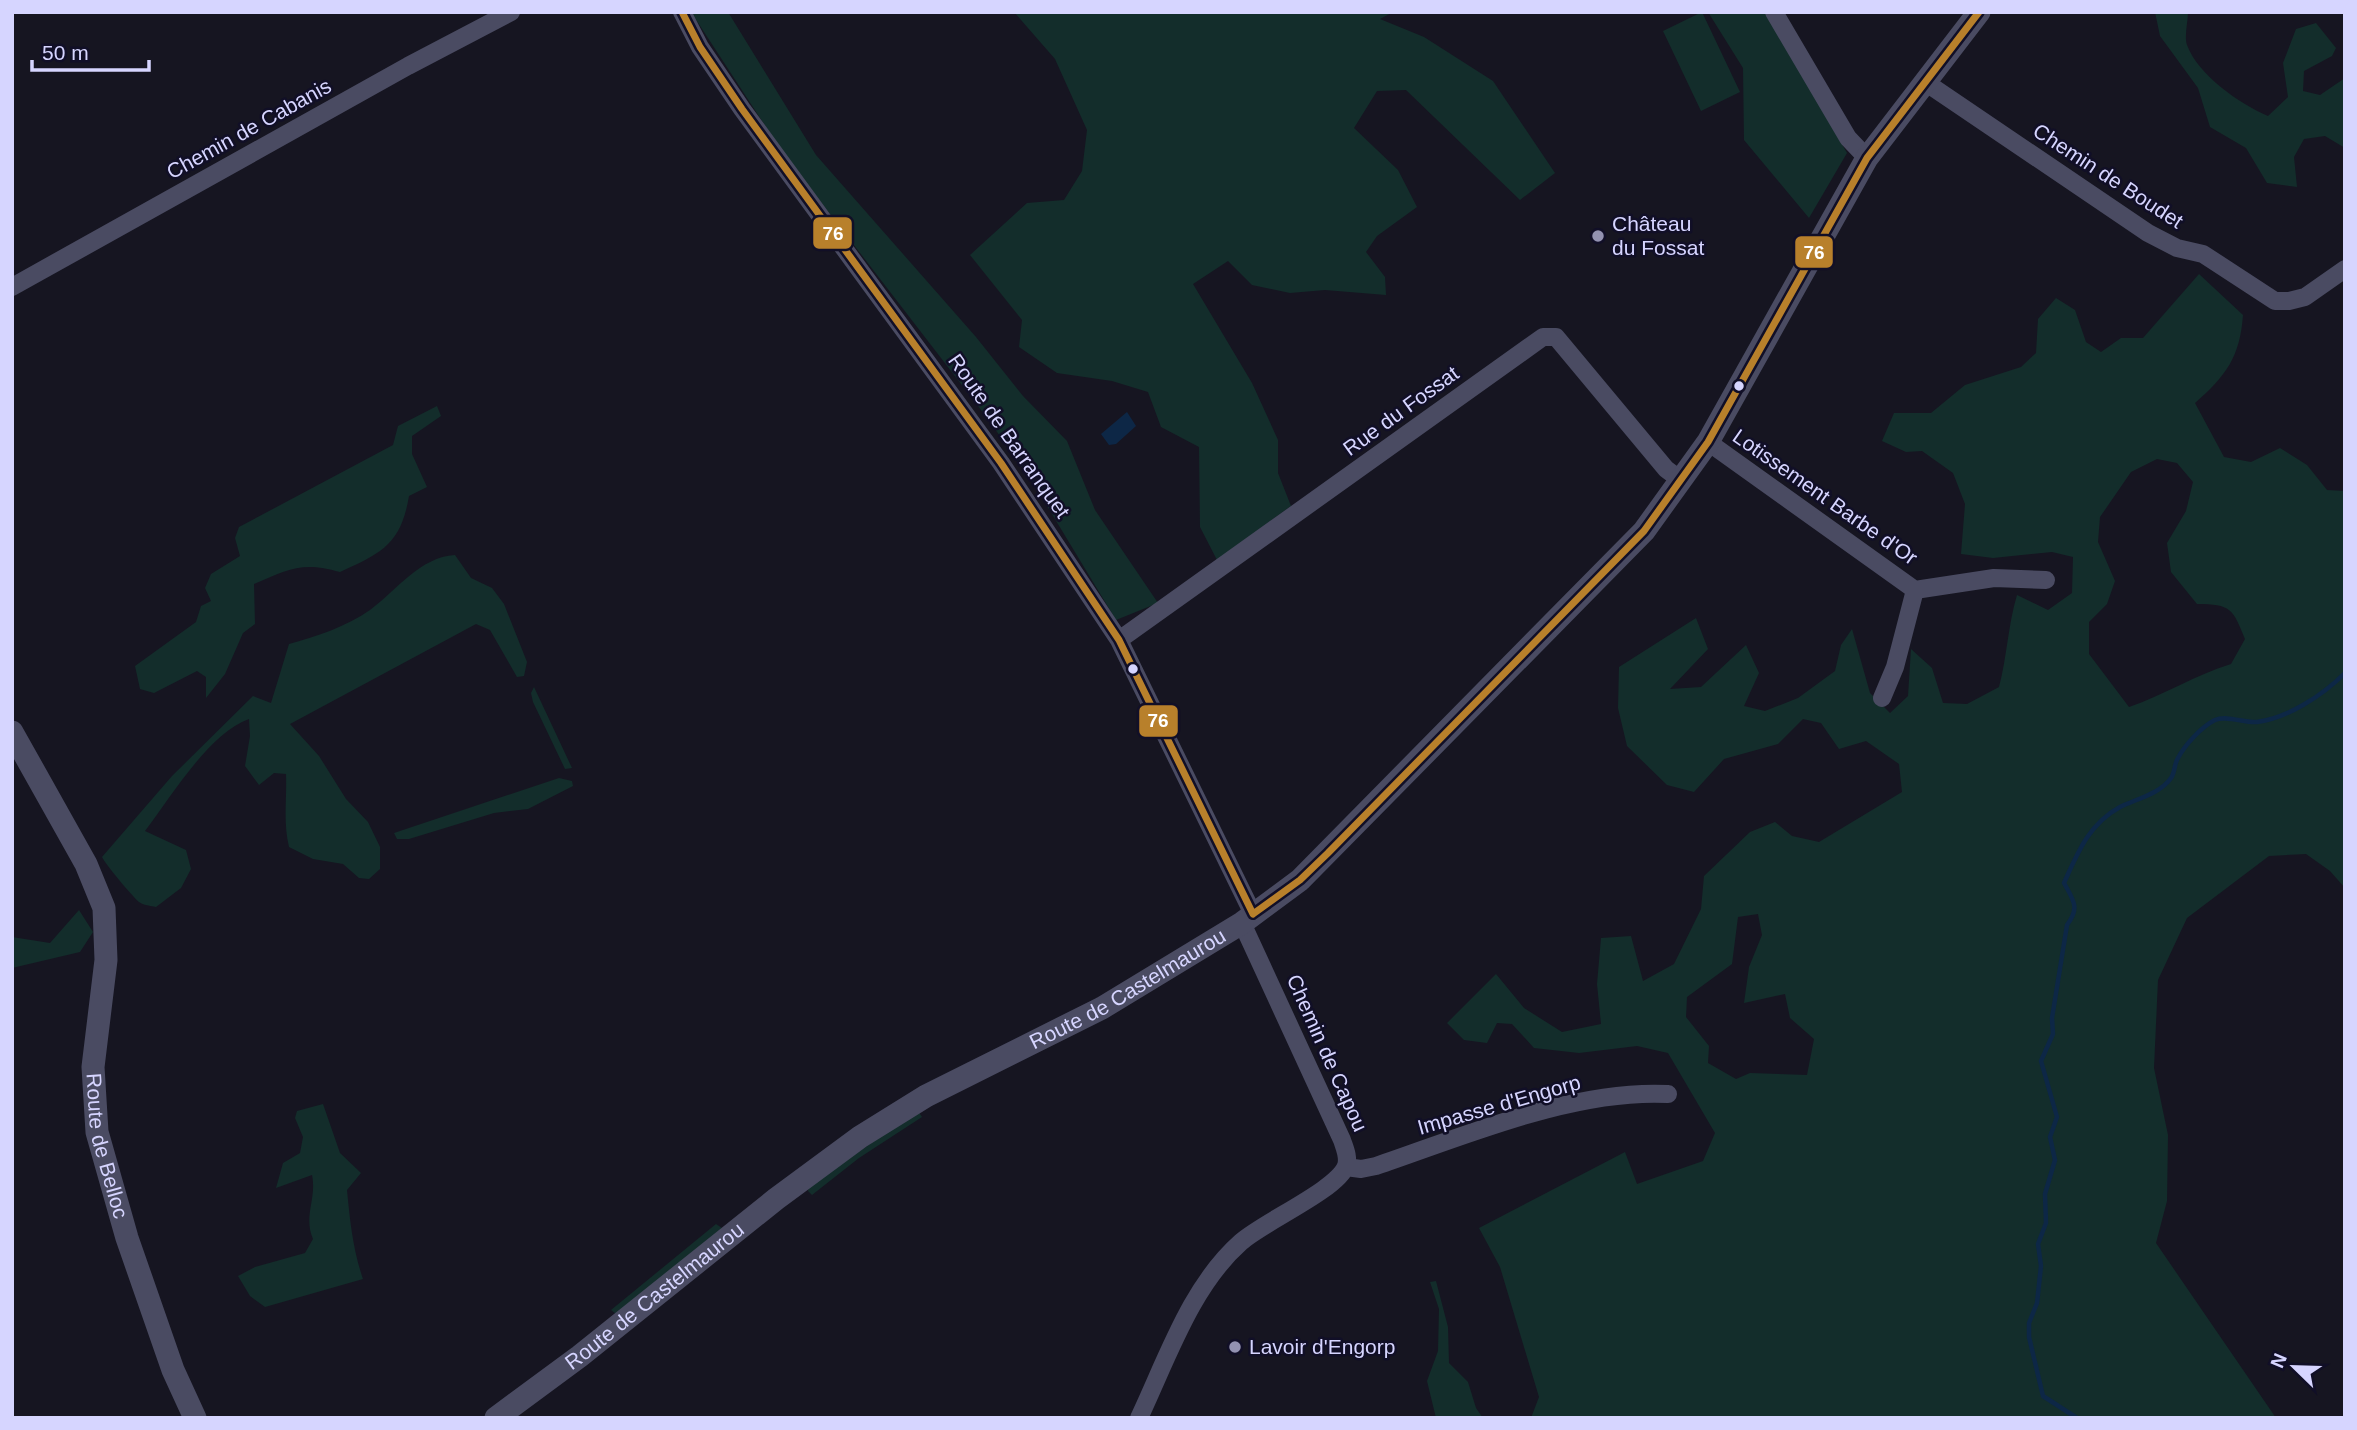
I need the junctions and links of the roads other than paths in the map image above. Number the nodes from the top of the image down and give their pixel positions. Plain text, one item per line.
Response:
1 (510, 12) edge
2 (682, 12) edge
3 (1774, 12) edge
4 (1979, 12) edge
5 (1925, 82) junction
6 (1867, 158) junction
7 (2345, 269) edge
8 (12, 288) edge
9 (1708, 442) junction
10 (1682, 481) junction
11 (2046, 580) dead end
12 (1915, 590) junction
13 (1119, 640) junction
14 (1882, 698) dead end
15 (12, 732) edge
16 (1248, 919) junction
17 (1668, 1094) dead end
18 (1346, 1167) junction
19 (195, 1418) edge
20 (496, 1418) edge
21 (1139, 1418) edge

1 - 8 street, Chemin de Cabanis
2 - 13 street, Route de Barranquet
3 - 6 street
4 - 5 street, Route de Castelmaurou
5 - 6 street, Route de Castelmaurou
5 - 7 street, Chemin de Boudet
6 - 9 street, Route de Castelmaurou
9 - 10 street, Route de Castelmaurou
9 - 12 street, Lotissement Barbe d'Or
10 - 13 street, Rue du Fossat
10 - 16 street, Route de Castelmaurou
11 - 12 street, Lotissement Barbe d'Or
12 - 14 street, Lotissement Barbe d'Or
13 - 16 street, Route de Barranquet
15 - 19 street, Route de Belloc
16 - 18 street, Chemin de Capou
16 - 20 street, Route de Castelmaurou
17 - 18 street, Impasse d'Engorp
18 - 21 street

